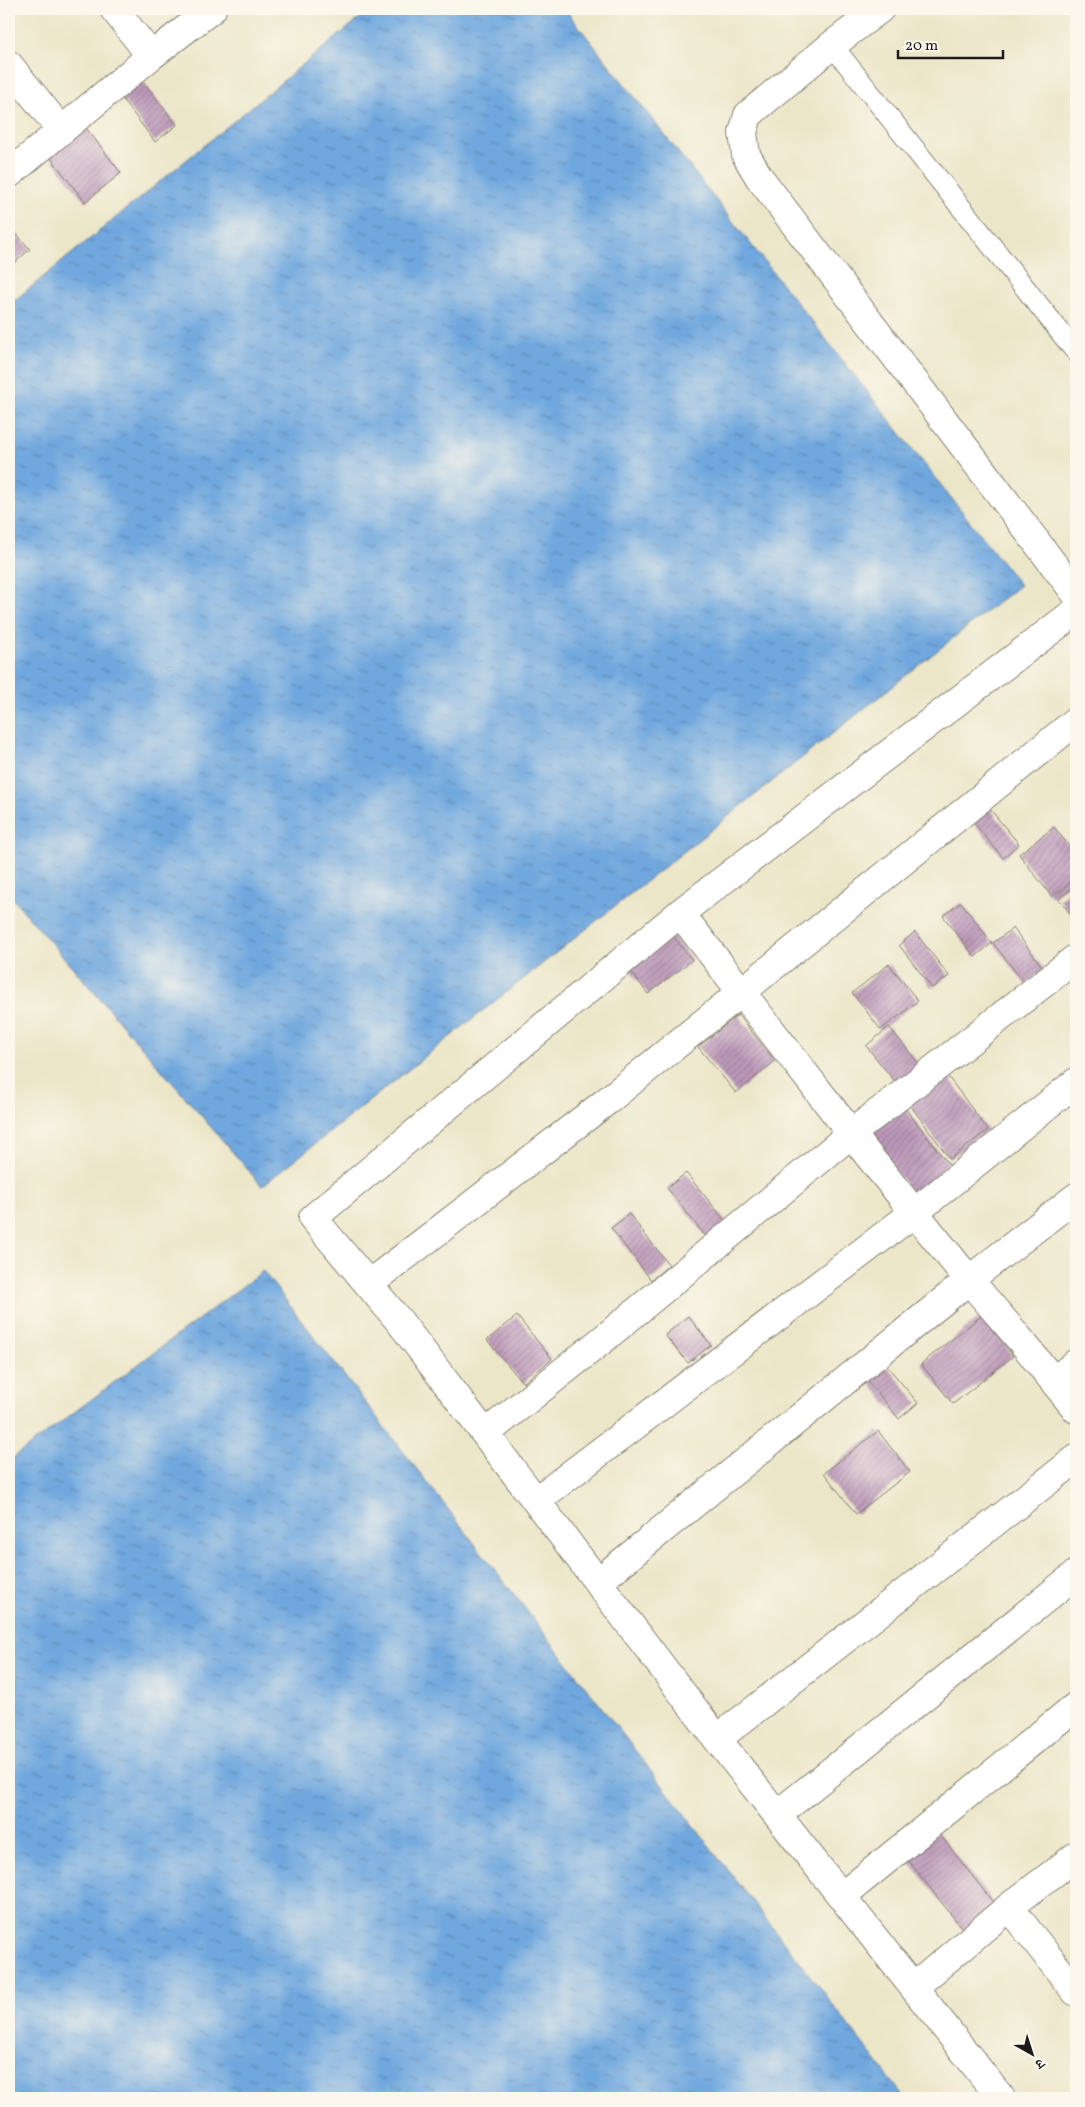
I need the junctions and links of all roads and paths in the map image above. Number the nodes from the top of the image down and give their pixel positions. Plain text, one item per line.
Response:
1 (114, 9) edge
2 (212, 9) edge
3 (880, 9) edge
4 (832, 45) junction
5 (151, 56) junction
6 (9, 65) edge
7 (61, 130) junction
8 (9, 174) edge
9 (1076, 352) edge
10 (1076, 594) edge
11 (1076, 611) edge
12 (1076, 721) edge
13 (680, 913) junction
14 (1076, 958) edge
15 (741, 992) junction
16 (1076, 1082) edge
17 (852, 1133) junction
18 (1076, 1197) edge
19 (915, 1212) junction
20 (968, 1280) junction
21 (369, 1284) junction
22 (1076, 1363) edge
23 (1054, 1381) junction
24 (1076, 1409) edge
25 (486, 1434) junction
26 (1076, 1459) edge
27 (536, 1500) junction
28 (1076, 1574) edge
29 (598, 1581) junction
30 (1076, 1706) edge
31 (717, 1739) junction
32 (778, 1814) junction
33 (1076, 1856) edge
34 (842, 1896) junction
35 (1009, 1907) junction
36 (914, 1987) junction
37 (1076, 1992) edge
38 (1000, 2098) edge

1 - 5 street
2 - 5 street
3 - 4 street
4 - 9 lane
4 - 10 street
5 - 7 street
6 - 7 street
7 - 8 street
11 - 13 street
12 - 15 street
13 - 15 street
13 - 21 street
14 - 17 street
15 - 17 street
15 - 21 street
16 - 19 street
17 - 19 street
17 - 25 street
18 - 20 street
19 - 20 street
19 - 27 street
20 - 23 street
20 - 29 street
21 - 25 street
22 - 23 street
23 - 24 street
25 - 27 street
26 - 31 street
27 - 29 street
28 - 32 street
29 - 31 street
30 - 34 street
31 - 32 street
32 - 34 street
33 - 35 street
34 - 36 street
35 - 36 street
35 - 37 street
36 - 38 street

